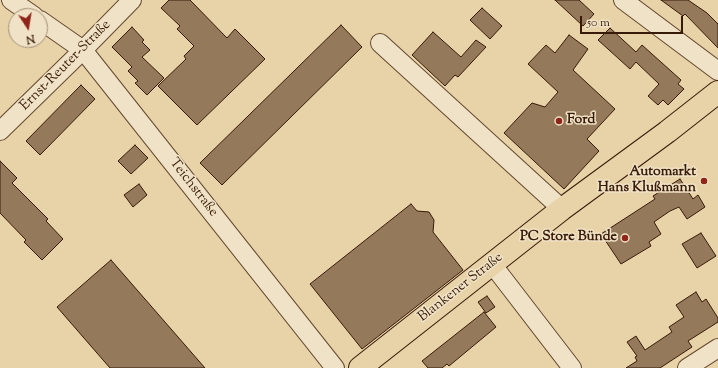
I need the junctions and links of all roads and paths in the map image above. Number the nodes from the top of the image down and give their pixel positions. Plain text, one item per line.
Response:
1 (10, 0) edge
2 (132, 0) edge
3 (623, 0) edge
4 (22, 8) edge
5 (48, 26) edge
6 (380, 43) dead end
7 (83, 50) junction
8 (718, 71) edge
9 (718, 92) edge
10 (0, 131) edge
11 (562, 209) junction
12 (492, 264) junction
13 (718, 348) edge
14 (334, 368) edge
15 (360, 368) edge
16 (572, 368) edge
17 (687, 368) edge

1 - 4 street
2 - 7 street, Ernst-Reuter-Straße
3 - 8 street
5 - 7 street, Teichstraße
6 - 11 street
7 - 10 street, Ernst-Reuter-Straße
7 - 14 street, Teichstraße
9 - 11 main road, Blankener Straße
11 - 12 main road, Blankener Straße
12 - 15 main road, Blankener Straße
12 - 16 street
13 - 17 street

